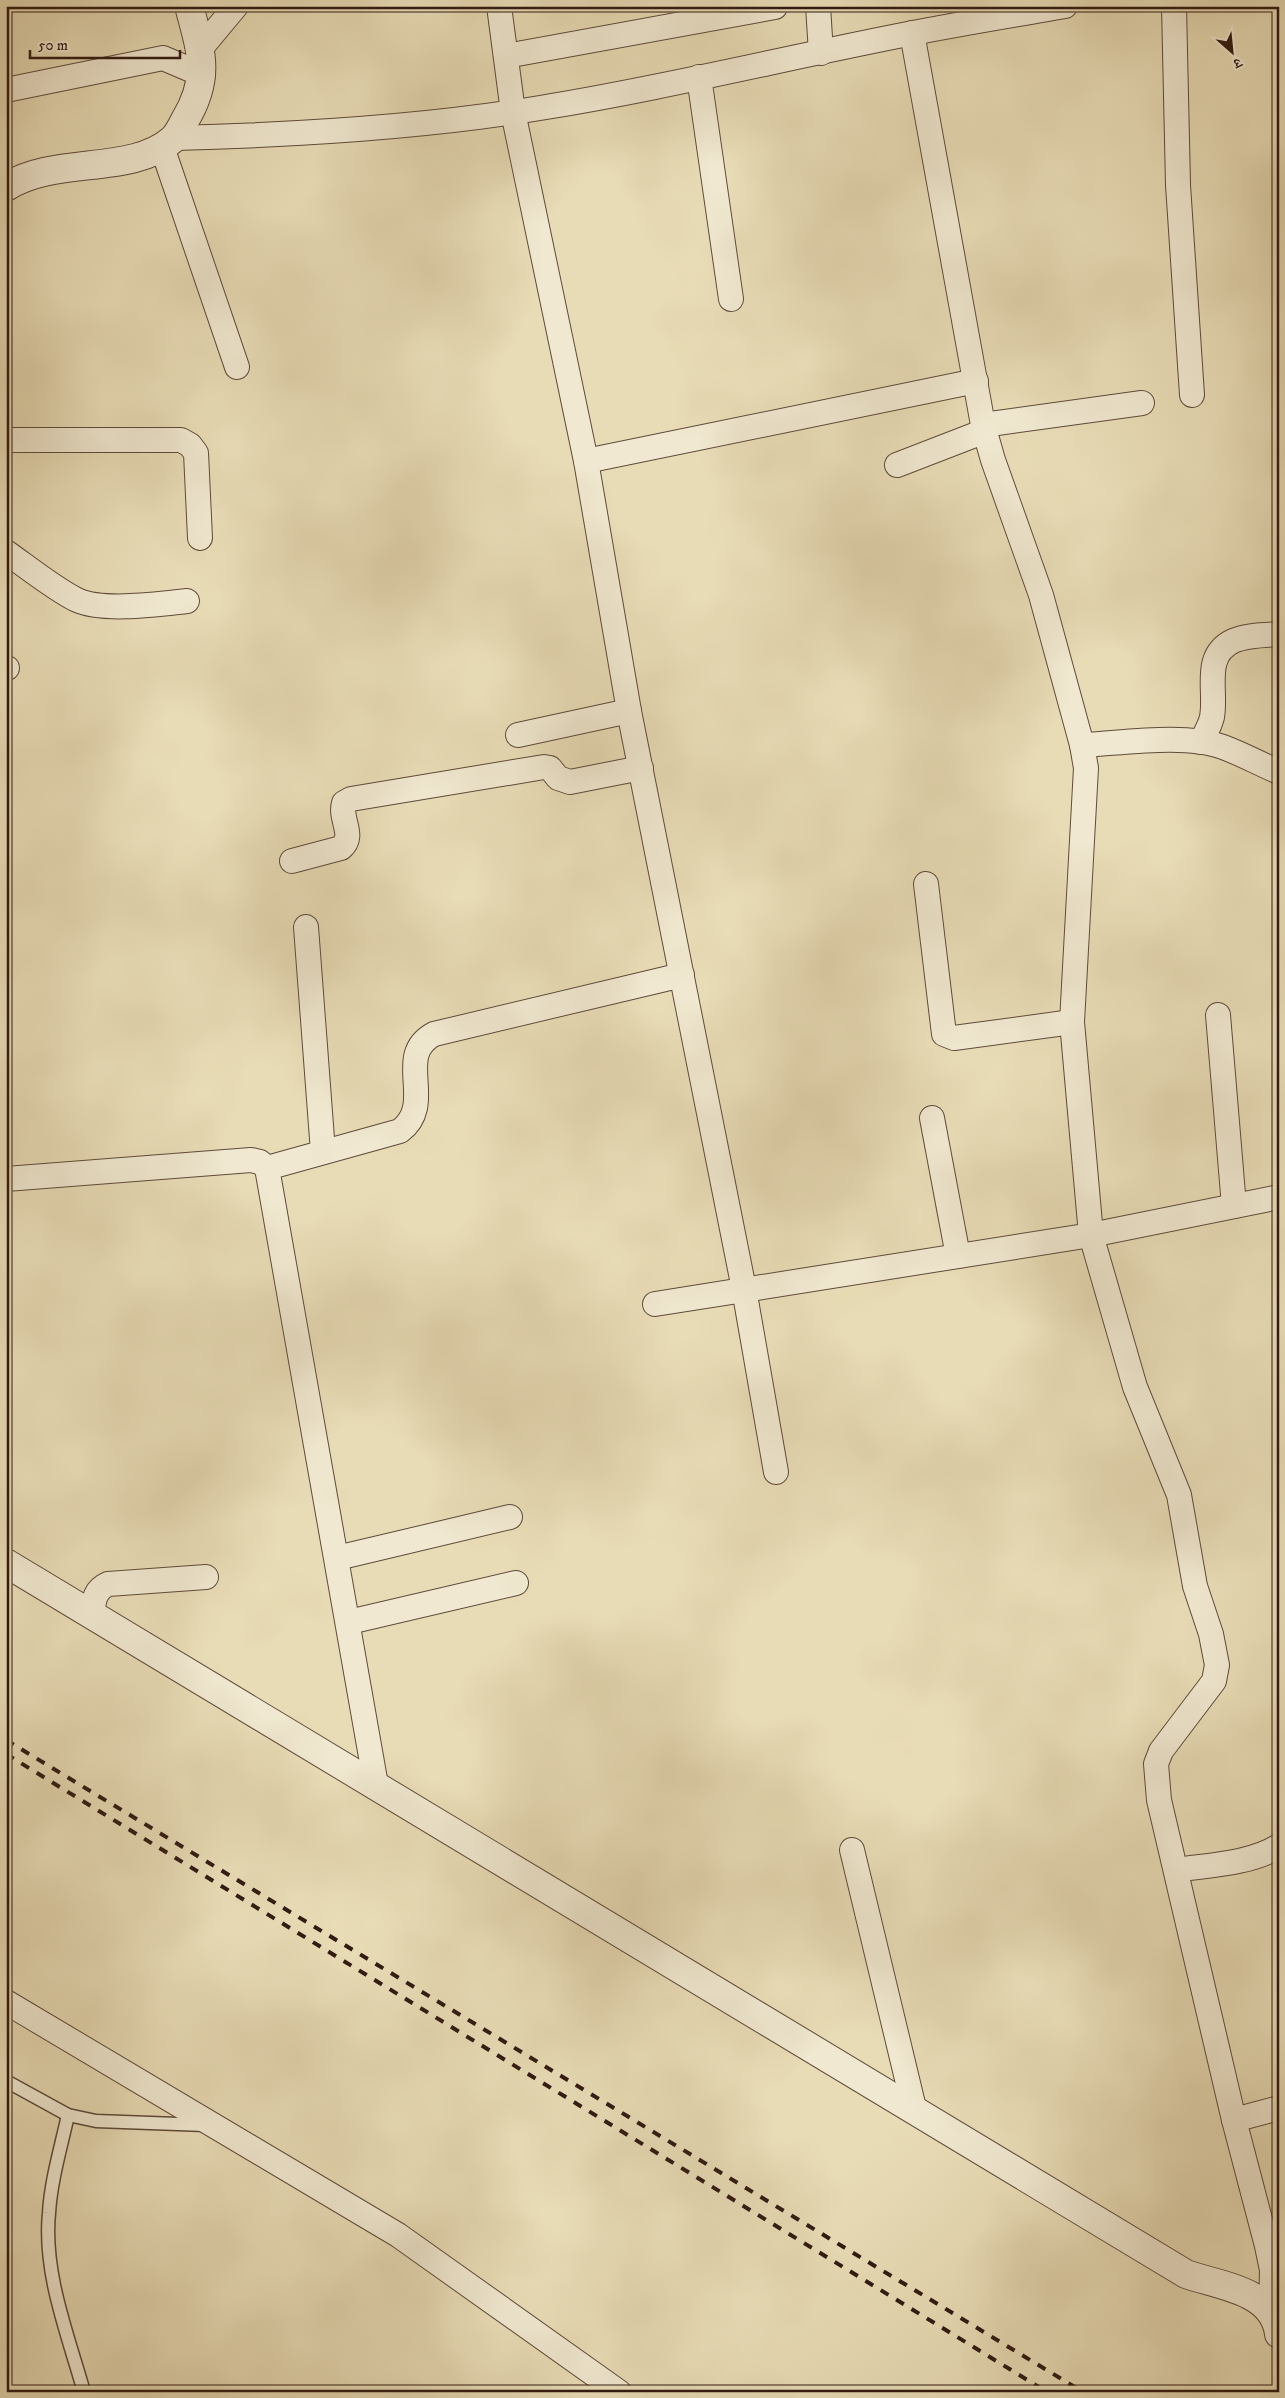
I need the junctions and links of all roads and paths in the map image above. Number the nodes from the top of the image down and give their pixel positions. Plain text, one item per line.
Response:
1 (189, 6) edge
2 (236, 6) edge
3 (499, 6) edge
4 (818, 6) edge
5 (1065, 6) edge
6 (1174, 6) edge
7 (775, 7) edge
8 (912, 33) junction
9 (821, 53) junction
10 (506, 56) junction
11 (202, 61) junction
12 (698, 77) junction
13 (6, 90) edge
14 (514, 112) junction
15 (168, 142) junction
16 (6, 188) edge
17 (731, 299) dead end
18 (237, 367) dead end
19 (976, 382) junction
20 (1192, 395) dead end
21 (1142, 403) dead end
22 (984, 428) junction
23 (6, 440) edge
24 (586, 461) junction
25 (897, 465) dead end
26 (200, 538) dead end
27 (6, 552) edge
28 (187, 600) dead end
29 (1279, 634) edge
30 (629, 711) junction
31 (518, 734) dead end
32 (1201, 742) junction
33 (1082, 745) junction
34 (641, 768) junction
35 (1279, 772) edge
36 (292, 861) dead end
37 (926, 884) dead end
38 (306, 928) dead end
39 (682, 975) junction
40 (1218, 1015) dead end
41 (1072, 1022) junction
42 (932, 1118) dead end
43 (323, 1152) junction
44 (267, 1168) junction
45 (6, 1179) edge
46 (1279, 1197) edge
47 (1234, 1206) junction
48 (1091, 1235) junction
49 (958, 1256) junction
50 (744, 1289) junction
51 (655, 1304) dead end
52 (776, 1472) dead end
53 (510, 1517) dead end
54 (337, 1558) junction
55 (6, 1563) edge
56 (206, 1577) dead end
57 (516, 1583) dead end
58 (92, 1615) junction
59 (349, 1622) junction
60 (376, 1785) junction
61 (1279, 1846) edge
62 (852, 1850) dead end
63 (1176, 1870) junction
64 (6, 2002) edge
65 (6, 2081) edge
66 (914, 2108) junction
67 (1279, 2108) edge
68 (68, 2115) junction
69 (1234, 2120) junction
70 (213, 2125) junction
71 (1275, 2322) edge
72 (84, 2392) edge
73 (619, 2392) edge

1 - 11 street
2 - 11 street
3 - 10 street
4 - 9 street
5 - 8 street
6 - 20 street
7 - 10 street
8 - 9 street
8 - 19 street
9 - 12 street
10 - 14 street
11 - 13 street
11 - 15 street
12 - 14 street
12 - 17 street
14 - 15 street
14 - 24 street
15 - 16 street
15 - 18 street
19 - 22 street
19 - 24 street
21 - 22 street
22 - 25 street
22 - 33 street
23 - 26 street
24 - 30 street
27 - 28 street
29 - 32 street
30 - 31 street
30 - 34 street
32 - 33 street
32 - 35 street
33 - 41 street
34 - 36 street
34 - 39 street
37 - 41 street
38 - 43 street
39 - 43 street
39 - 50 street
40 - 47 street
41 - 48 street
42 - 49 street
43 - 44 street
44 - 45 street
44 - 54 street
46 - 47 street
47 - 48 street
48 - 49 street
48 - 63 street
49 - 50 street
50 - 51 street
50 - 52 street
53 - 54 street
54 - 59 street
55 - 58 street
56 - 58 street
57 - 59 street
58 - 60 street
59 - 60 street
60 - 66 street
61 - 63 street
62 - 66 street
63 - 69 street
64 - 70 street
65 - 68 lane
66 - 71 street
67 - 69 street
68 - 70 lane
68 - 72 lane
69 - 71 street
70 - 73 street

